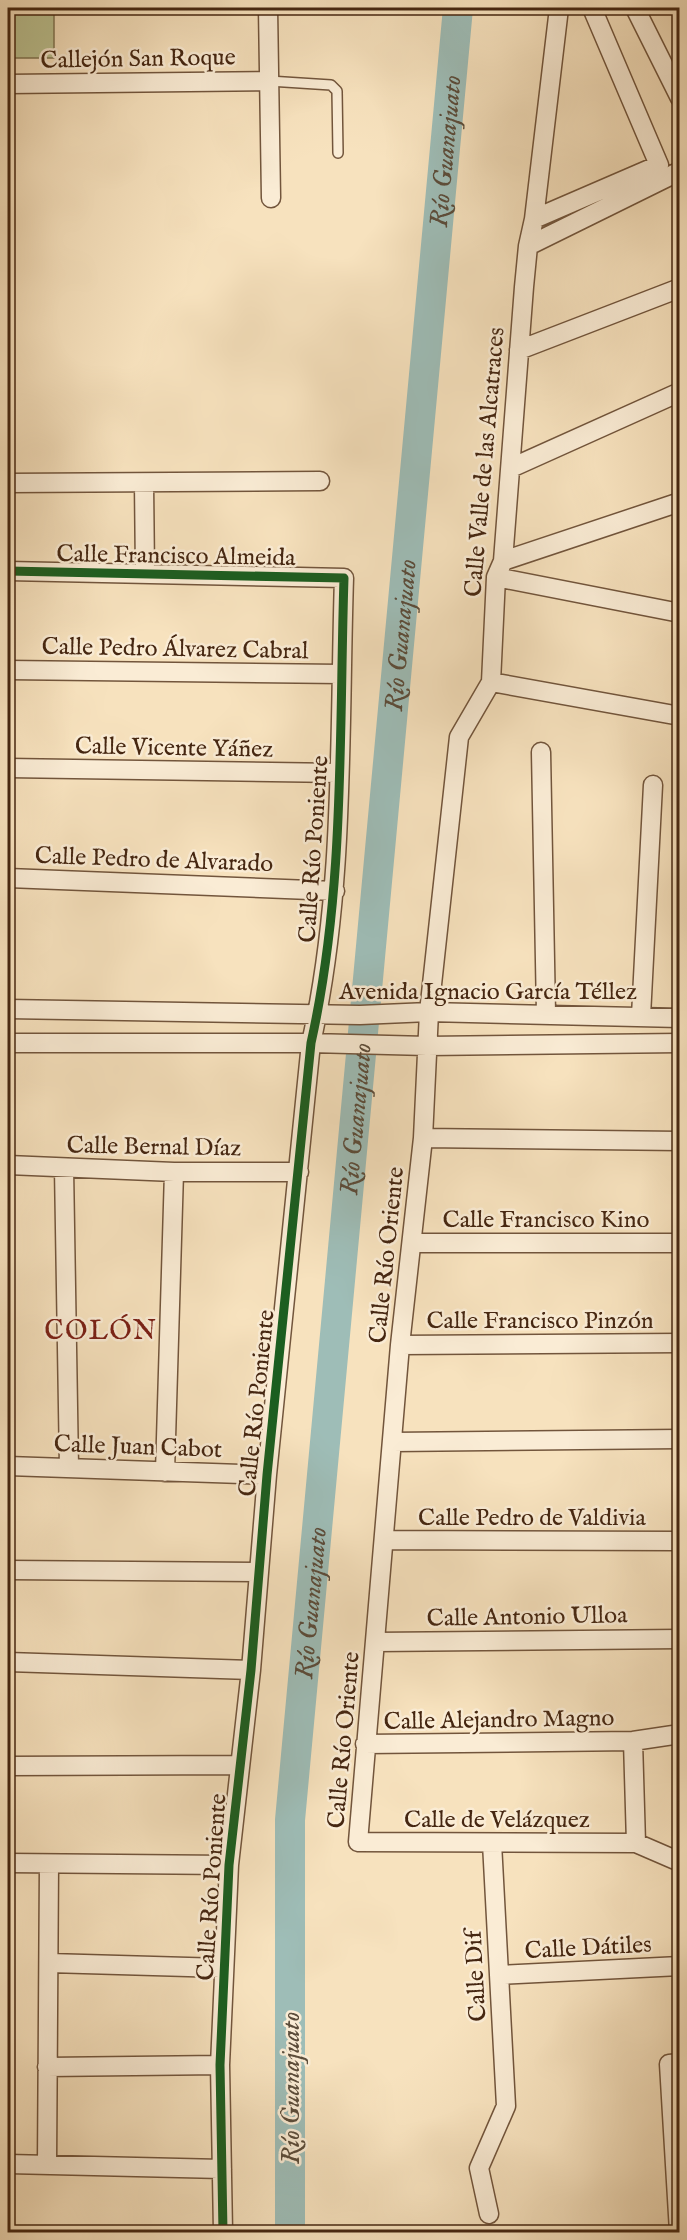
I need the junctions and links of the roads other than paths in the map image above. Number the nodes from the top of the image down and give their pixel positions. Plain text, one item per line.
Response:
1 (268, 8) edge
2 (559, 8) edge
3 (592, 8) edge
4 (635, 8) edge
5 (269, 81) junction
6 (8, 84) edge
7 (680, 98) edge
8 (338, 153) dead end
9 (678, 173) edge
10 (271, 198) dead end
11 (534, 219) junction
12 (528, 246) junction
13 (680, 288) edge
14 (519, 350) junction
15 (680, 392) edge
16 (511, 468) junction
17 (320, 481) dead end
18 (8, 483) edge
19 (144, 483) junction
20 (680, 502) edge
21 (500, 569) junction
22 (8, 571) edge
23 (145, 573) junction
24 (344, 578) joint
25 (680, 613) edge
26 (8, 670) edge
27 (341, 674) junction
28 (491, 682) junction
29 (680, 716) edge
30 (541, 752) dead end
31 (8, 768) edge
32 (339, 773) junction
33 (653, 785) dead end
34 (8, 878) edge
35 (335, 891) junction
36 (8, 1009) edge
37 (421, 1012) junction
38 (546, 1013) junction
39 (319, 1014) junction
40 (641, 1016) junction
41 (680, 1017) edge
42 (8, 1042) edge
43 (680, 1043) edge
44 (314, 1044) junction
45 (420, 1046) junction
46 (423, 1138) junction
47 (680, 1141) edge
48 (8, 1164) edge
49 (64, 1168) junction
50 (174, 1172) junction
51 (299, 1172) junction
52 (412, 1243) junction
53 (680, 1243) edge
54 (680, 1343) edge
55 (400, 1345) junction
56 (680, 1439) edge
57 (393, 1442) junction
58 (8, 1466) edge
59 (69, 1467) junction
60 (165, 1472) junction
61 (267, 1475) junction
62 (385, 1540) junction
63 (680, 1541) edge
64 (8, 1570) edge
65 (259, 1572) junction
66 (680, 1639) edge
67 (375, 1642) junction
68 (8, 1662) edge
69 (250, 1670) junction
70 (680, 1734) edge
71 (633, 1741) junction
72 (365, 1744) junction
73 (240, 1765) junction
74 (8, 1766) edge
75 (358, 1842) joint
76 (492, 1843) junction
77 (636, 1843) junction
78 (680, 1862) edge
79 (8, 1863) edge
80 (49, 1864) junction
81 (229, 1865) junction
82 (49, 1964) junction
83 (680, 1966) edge
84 (223, 1968) junction
85 (499, 1975) junction
86 (680, 2063) edge
87 (220, 2065) junction
88 (47, 2067) junction
89 (677, 2161) edge
90 (8, 2164) edge
91 (48, 2165) junction
92 (222, 2169) junction
93 (489, 2214) dead end
94 (223, 2232) edge
95 (678, 2232) edge

1 - 5 street
2 - 11 street, Calle Valle de las Alcatraces
3 - 11 street
4 - 7 street
5 - 6 street, Callejón San Roque
5 - 8 lane
5 - 10 street
9 - 12 street
11 - 12 street, Calle Valle de las Alcatraces
12 - 14 street, Calle Valle de las Alcatraces
13 - 14 street
14 - 16 street, Calle Valle de las Alcatraces
15 - 16 street
16 - 21 street, Calle Valle de las Alcatraces
17 - 19 street
18 - 19 street
19 - 23 street
20 - 21 street
21 - 25 street
21 - 28 street, Calle Valle de las Alcatraces
22 - 23 street, Calle Francisco Almeida
23 - 24 street, Calle Francisco Almeida
24 - 27 street, Calle Río Poniente
26 - 27 street, Calle Pedro Álvarez Cabral
27 - 32 street, Calle Río Poniente
28 - 29 street
28 - 37 street, Calle Río Oriente
30 - 38 street
31 - 32 street, Calle Vicente Yáñez
32 - 35 street, Calle Río Poniente
33 - 40 street
34 - 35 street, Calle Pedro de Alvarado
35 - 39 street, Calle Río Poniente
36 - 39 street, Avenida Ignacio García Téllez
37 - 38 street, Avenida Ignacio García Téllez
37 - 39 street, Avenida Ignacio García Téllez
37 - 45 street, Calle Río Oriente
38 - 40 street, Avenida Ignacio García Téllez
39 - 44 street, Calle Río Poniente
40 - 41 street, Avenida Ignacio García Téllez
42 - 44 street
43 - 45 street
44 - 45 street
44 - 51 street, Calle Río Poniente
45 - 46 street, Calle Río Oriente
46 - 47 street
46 - 52 street, Calle Río Oriente
48 - 49 street, Calle Bernal Díaz
49 - 50 street, Calle Bernal Díaz
49 - 59 street
50 - 51 street, Calle Bernal Díaz
50 - 60 street
51 - 61 street, Calle Río Poniente
52 - 53 street, Calle Francisco Kino
52 - 55 street, Calle Río Oriente
54 - 55 street, Calle Francisco Pinzón
55 - 57 street, Calle Río Oriente
56 - 57 street
57 - 62 street, Calle Río Oriente
58 - 59 street, Calle Juan Cabot
59 - 60 street, Calle Juan Cabot
60 - 61 street, Calle Juan Cabot
61 - 65 street, Calle Río Poniente
62 - 63 street, Calle Pedro de Valdivia
62 - 67 street, Calle Río Oriente
64 - 65 street
65 - 69 street, Calle Río Poniente
66 - 67 street, Calle Antonio Ulloa
67 - 72 street, Calle Río Oriente
68 - 69 street
69 - 73 street, Calle Río Poniente
70 - 71 street, Calle Alejandro Magno
71 - 72 street, Calle Alejandro Magno
71 - 77 street, Calle Alejandro Magno
72 - 75 street, Calle Río Oriente
73 - 74 street
73 - 81 street, Calle Río Poniente
75 - 76 street, Calle de Velázquez
76 - 77 street, Calle de Velázquez
76 - 85 street, Calle Dif
77 - 78 street
79 - 80 street
80 - 81 street
80 - 82 street
81 - 84 street, Calle Río Poniente
82 - 84 street
82 - 88 street
83 - 85 street, Calle Dátiles
84 - 87 street, Calle Río Poniente
85 - 93 street, Calle Dif
86 - 89 street
87 - 88 street
87 - 92 street, Calle Río Poniente
88 - 91 street
89 - 95 street
90 - 91 street
91 - 92 street
92 - 94 street, Calle Río Poniente

